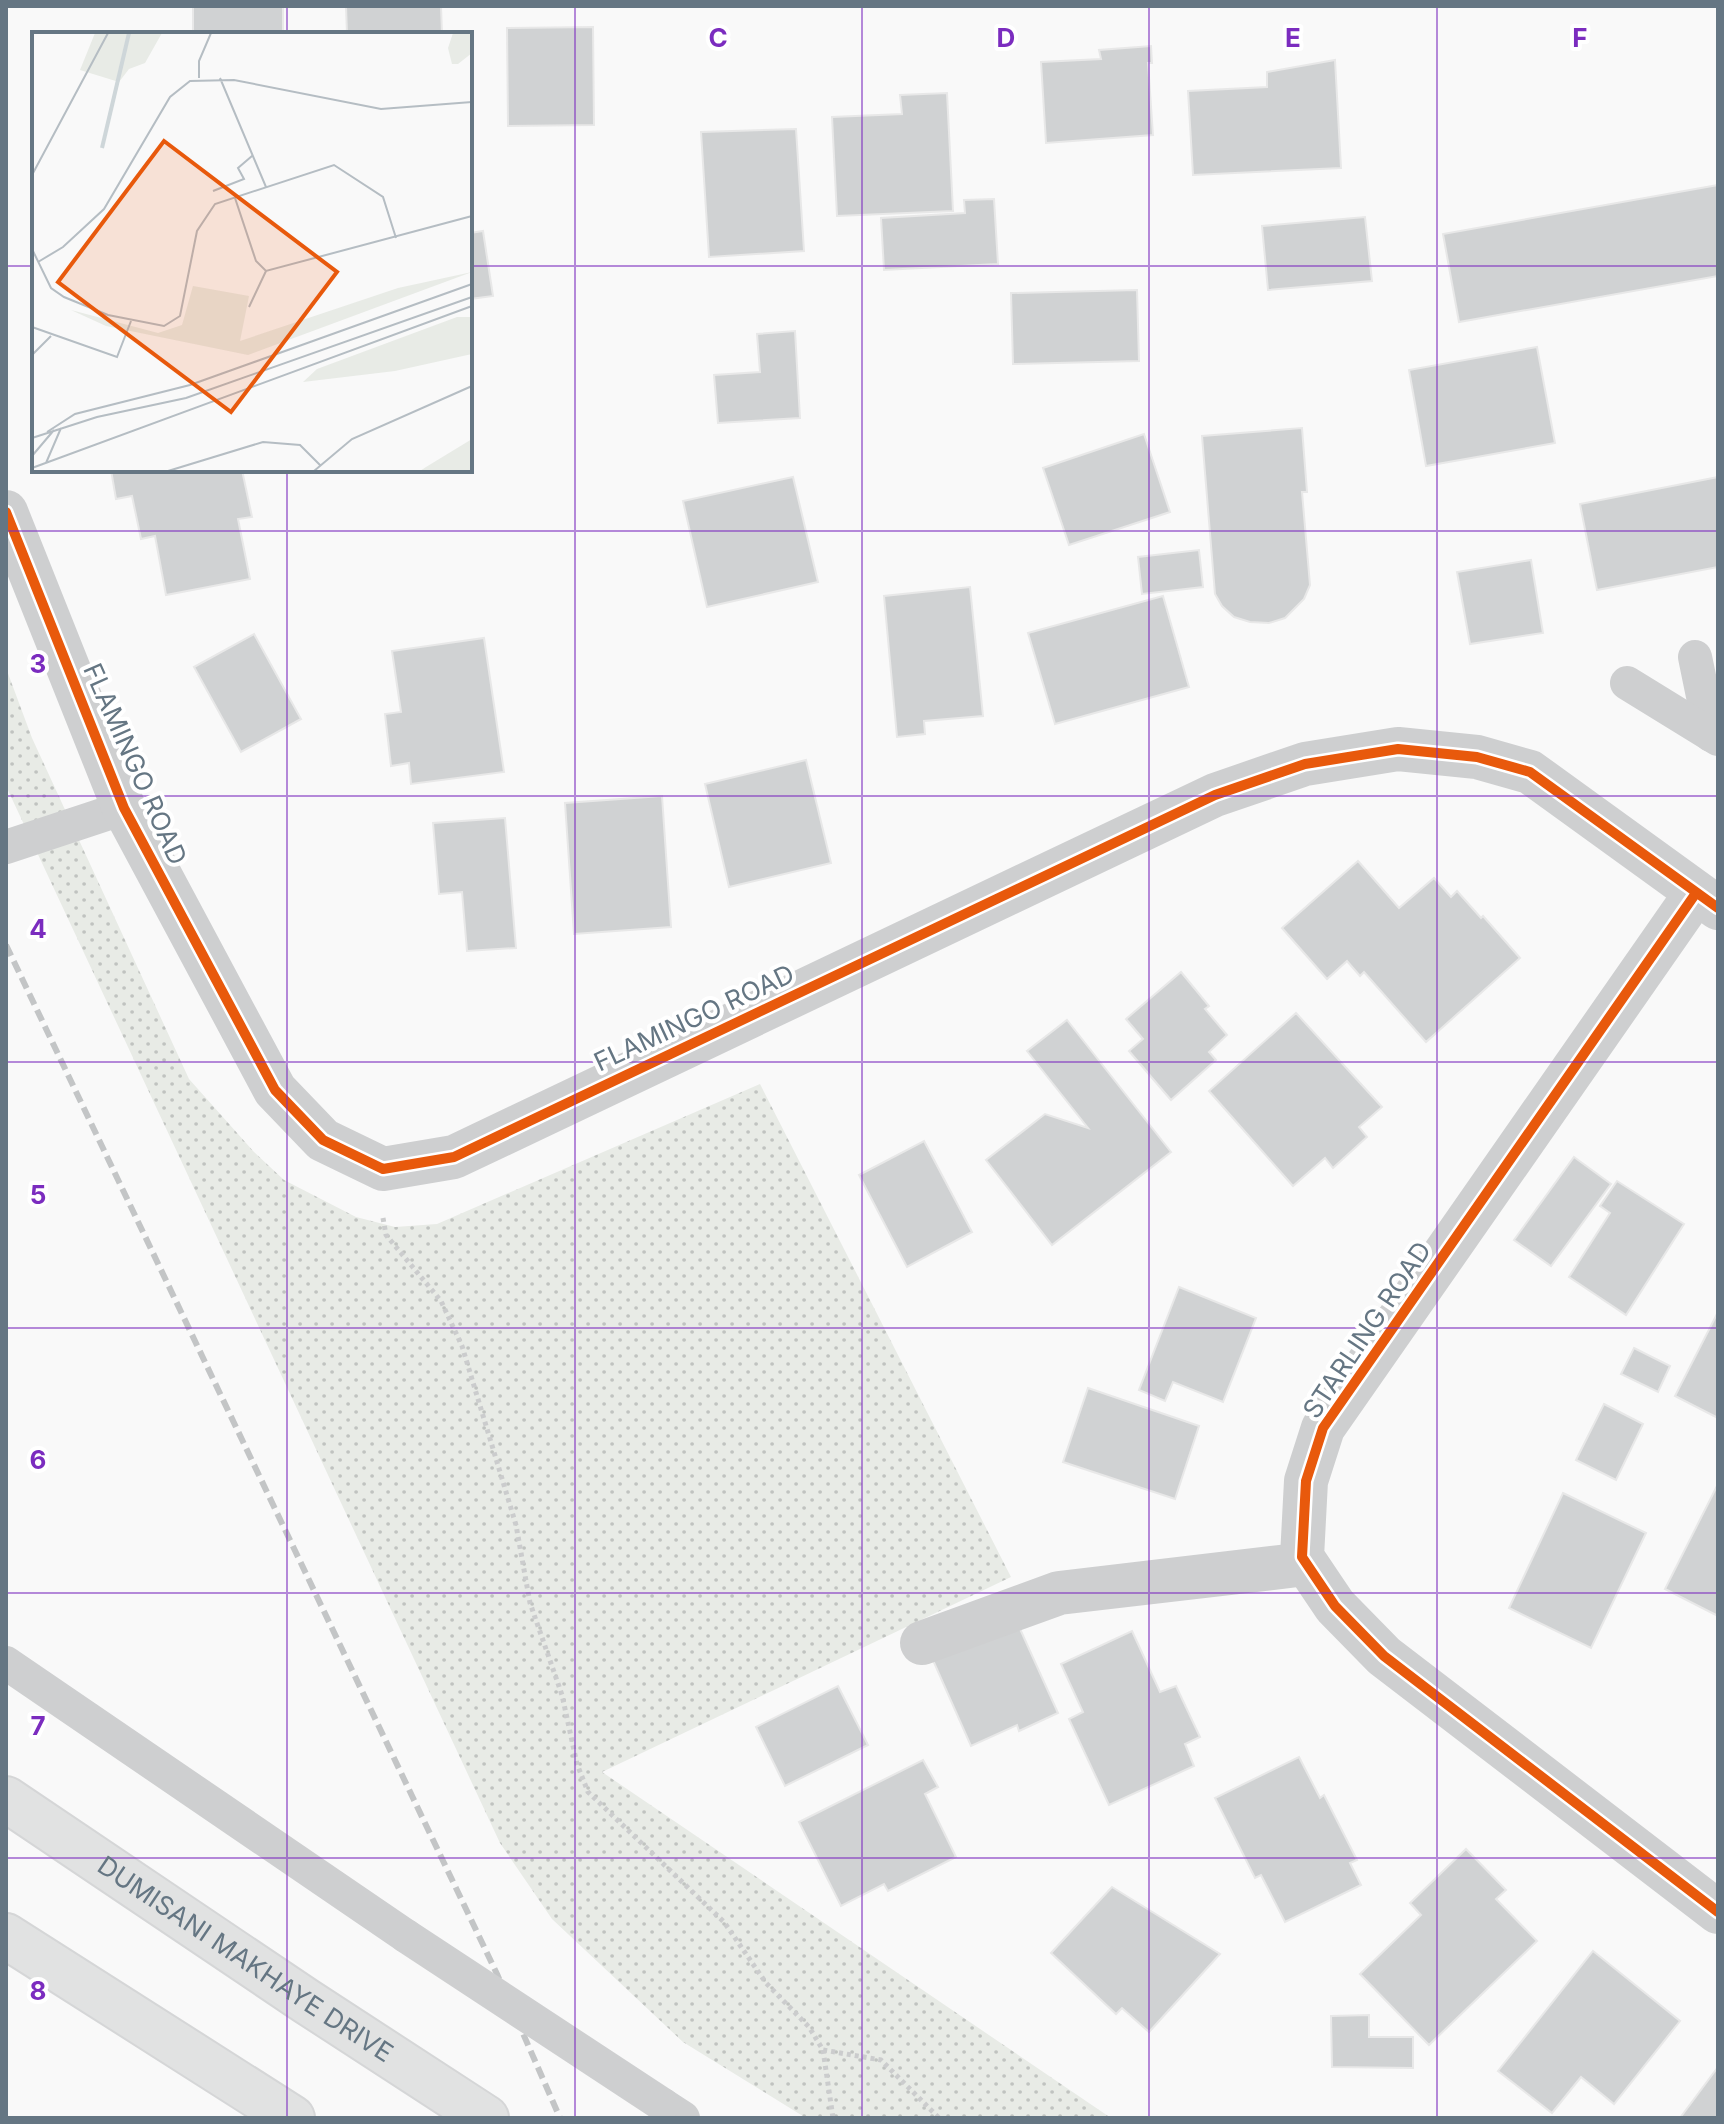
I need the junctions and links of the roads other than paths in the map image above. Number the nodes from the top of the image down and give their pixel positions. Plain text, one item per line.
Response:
1 (6, 512) edge
2 (1695, 657) dead end
3 (1627, 683) dead end
4 (1715, 737) edge
5 (124, 808) junction
6 (6, 847) edge
7 (1707, 901) edge
8 (1306, 1564) junction
9 (922, 1643) dead end
10 (6, 1663) edge
11 (6, 1799) edge
12 (1718, 1912) edge
13 (6, 1936) edge
14 (673, 2112) edge
15 (292, 2118) edge
16 (486, 2118) edge

1 - 5 street, FLAMINGO ROAD
2 - 4 lane
3 - 4 lane
5 - 6 lane
5 - 7 street, FLAMINGO ROAD
7 - 8 street, STARLING ROAD
8 - 9 street
8 - 12 street
10 - 14 lane, bridge
11 - 16 main road, DUMISANI MAKHAYE DRIVE
13 - 15 main road

